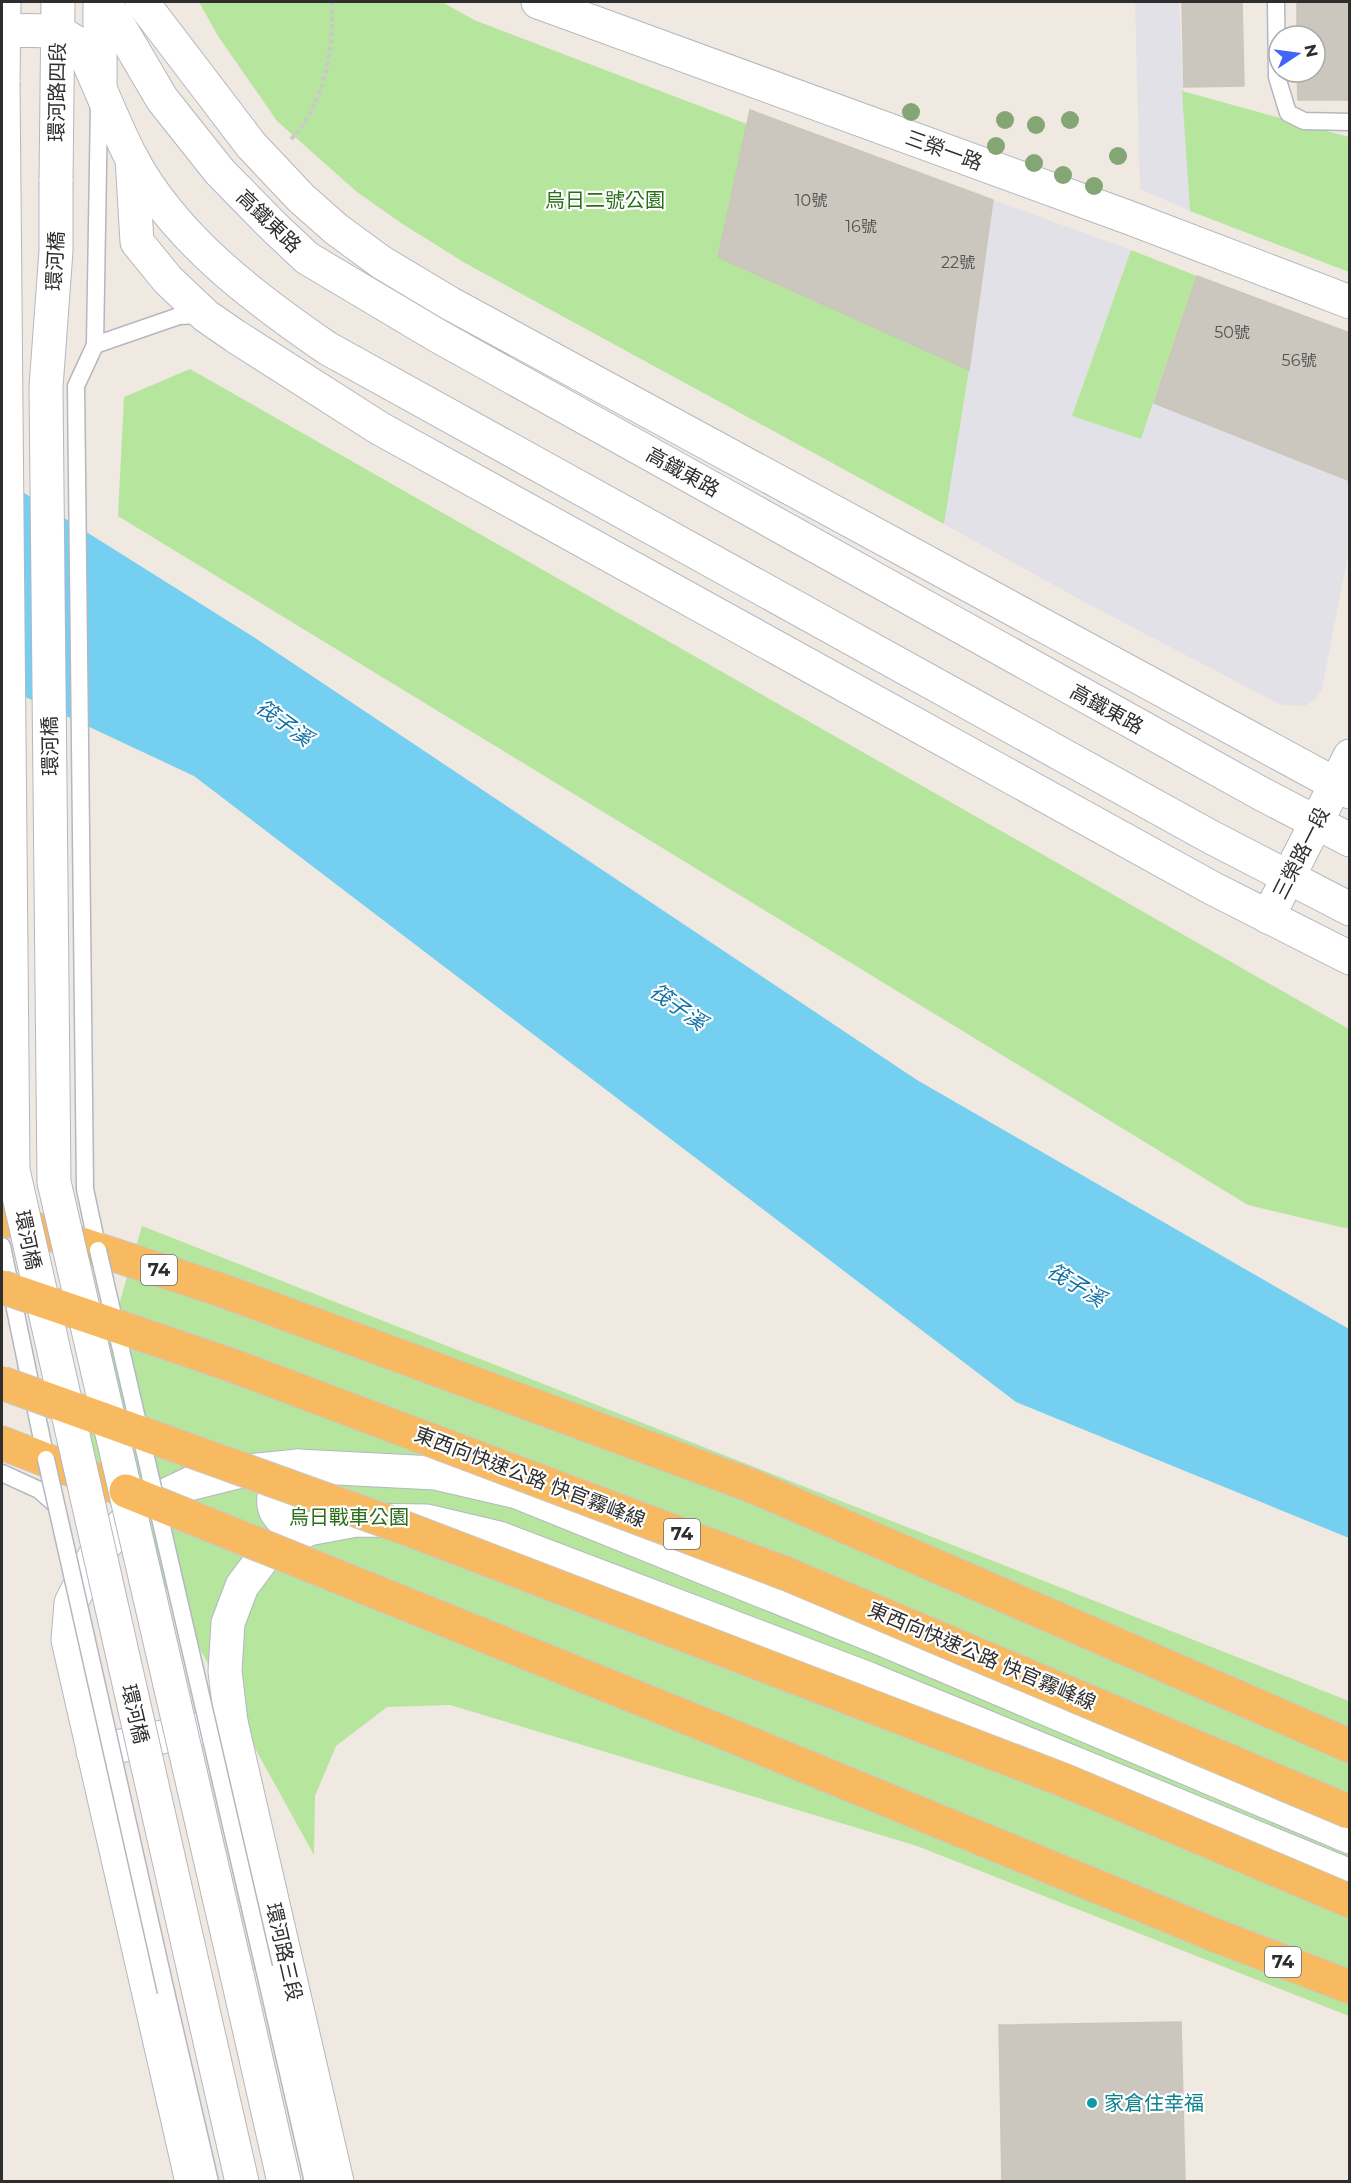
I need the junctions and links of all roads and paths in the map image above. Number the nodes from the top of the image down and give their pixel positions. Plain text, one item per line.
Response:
1 (102, 2) edge
2 (142, 2) edge
3 (332, 2) edge
4 (538, 2) edge
5 (1276, 2) edge
6 (4, 16) edge
7 (58, 16) edge
8 (2, 79) edge
9 (100, 87) junction
10 (1350, 122) edge
11 (285, 146) dead end
12 (132, 158) junction
13 (56, 182) joint
14 (1350, 302) edge
15 (207, 316) junction
16 (95, 345) junction
17 (1345, 777) edge
18 (1316, 822) junction
19 (1350, 840) edge
20 (1288, 877) junction
21 (1350, 909) edge
22 (1268, 917) junction
23 (1350, 958) edge
24 (9, 1230) edge
25 (67, 1240) junction
26 (98, 1250) junction
27 (2, 1287) edge
28 (2, 1383) edge
29 (2, 1443) edge
30 (46, 1459) junction
31 (298, 1466) junction
32 (2, 1473) edge
33 (80, 1473) junction
34 (126, 1491) junction
35 (156, 1503) junction
36 (56, 1505) junction
37 (308, 1529) junction
38 (884, 1640) junction
39 (869, 1679) junction
40 (231, 1722) junction
41 (1350, 1746) edge
42 (93, 1752) junction
43 (1350, 1812) edge
44 (1350, 1837) edge
45 (1350, 1876) edge
46 (1350, 1901) edge
47 (250, 1971) junction
48 (1350, 1988) edge
49 (192, 2181) edge
50 (210, 2181) edge
51 (242, 2181) edge
52 (284, 2181) edge
53 (313, 2181) edge
54 (338, 2181) edge

1 - 9 street
1 - 18 street, 高鐵東路
2 - 17 street, 高鐵東路
3 - 11 path
4 - 14 street, 三榮一路
5 - 10 lane
6 - 7 street
6 - 8 street
7 - 9 street
7 - 13 street, 環河路四段
8 - 24 street, 環河橋, bridge
9 - 12 street
9 - 16 lane
12 - 15 street
12 - 20 street
13 - 25 street, 環河橋, bridge
15 - 16 lane
15 - 22 street
16 - 26 lane
17 - 18 street, 三榮路一段
18 - 19 street, 高鐵東路
18 - 20 street, 三榮路一段
20 - 21 street
20 - 22 street, 三榮路一段
22 - 23 street
24 - 25 highway, 74
24 - 30 lane, bridge
24 - 33 street, 環河橋, bridge
25 - 26 highway, 74
25 - 34 street, 環河橋, bridge
26 - 35 lane, bridge
26 - 41 highway, 74
27 - 43 highway, 東西向快速公路 快官霧峰線 / 74, bridge
28 - 46 highway, bridge
29 - 30 highway, 74
30 - 33 highway, 74
30 - 36 lane, bridge
31 - 37 street
31 - 38 street
31 - 42 street
32 - 36 lane
33 - 34 highway, 74
33 - 51 street, 環河橋, bridge
34 - 35 highway, 74, bridge
34 - 47 street, 環河橋, bridge
35 - 47 lane, bridge
35 - 48 highway, 74, bridge
36 - 50 lane, bridge
37 - 39 street
37 - 40 street, 環河路三段
38 - 39 street
38 - 44 street
39 - 45 street
40 - 42 street
40 - 54 street, 環河路三段
42 - 49 street
47 - 52 street
47 - 53 lane

